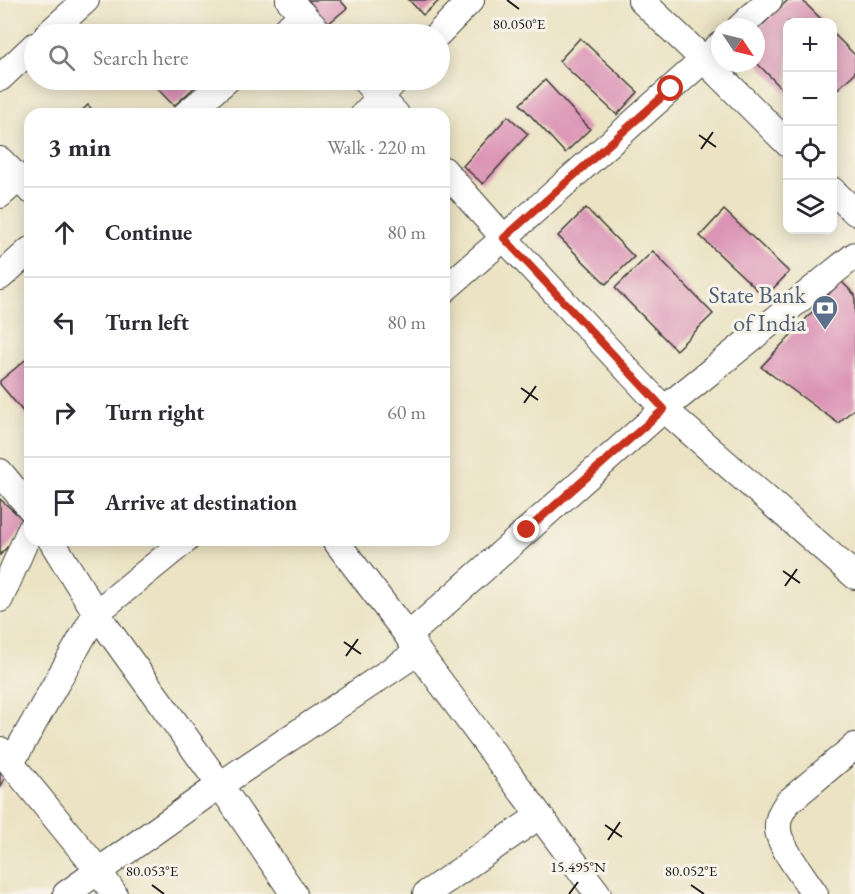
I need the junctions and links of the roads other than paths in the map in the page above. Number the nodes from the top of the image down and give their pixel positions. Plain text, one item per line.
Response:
1 (84, 0) edge
2 (471, 0) edge
3 (641, 0) edge
4 (769, 0) edge
5 (296, 8) edge
6 (750, 18) edge
7 (59, 24) edge
8 (286, 24) edge
9 (311, 24) edge
10 (448, 24) edge
11 (711, 51) edge
12 (711, 53) edge
13 (24, 55) edge
14 (729, 72) edge
15 (0, 78) edge
16 (215, 90) edge
17 (193, 108) edge
18 (783, 138) edge
19 (0, 160) edge
20 (450, 177) edge
21 (16, 188) edge
22 (837, 195) edge
23 (855, 212) edge
24 (504, 238) junction
25 (24, 255) edge
26 (855, 255) edge
27 (0, 277) edge
28 (450, 285) edge
29 (664, 409) junction
30 (0, 472) edge
31 (24, 501) edge
32 (24, 544) edge
33 (55, 546) edge
34 (179, 546) edge
35 (340, 546) edge
36 (855, 576) edge
37 (0, 599) edge
38 (96, 613) junction
39 (413, 644) junction
40 (855, 746) edge
41 (5, 756) edge
42 (220, 785) junction
43 (539, 816) junction
44 (98, 870) junction
45 (66, 894) edge
46 (114, 894) edge
47 (294, 894) edge
48 (426, 894) edge
49 (598, 894) edge
50 (815, 894) edge

1 - 7 street
2 - 10 street
3 - 11 street
4 - 6 street
5 - 8 street
5 - 9 street
12 - 24 street
13 - 15 street
14 - 18 street
16 - 17 street
19 - 21 street
20 - 24 street
22 - 23 street
24 - 28 street
24 - 29 street
25 - 27 street
26 - 29 street
29 - 36 street
29 - 39 street
30 - 31 street
32 - 37 street
33 - 38 street
34 - 38 street
35 - 39 street
38 - 41 street
38 - 42 street
39 - 42 street
39 - 43 street
40 - 50 street
41 - 44 street
42 - 44 street
42 - 47 street
43 - 48 street
43 - 49 street
44 - 45 street
44 - 46 street

